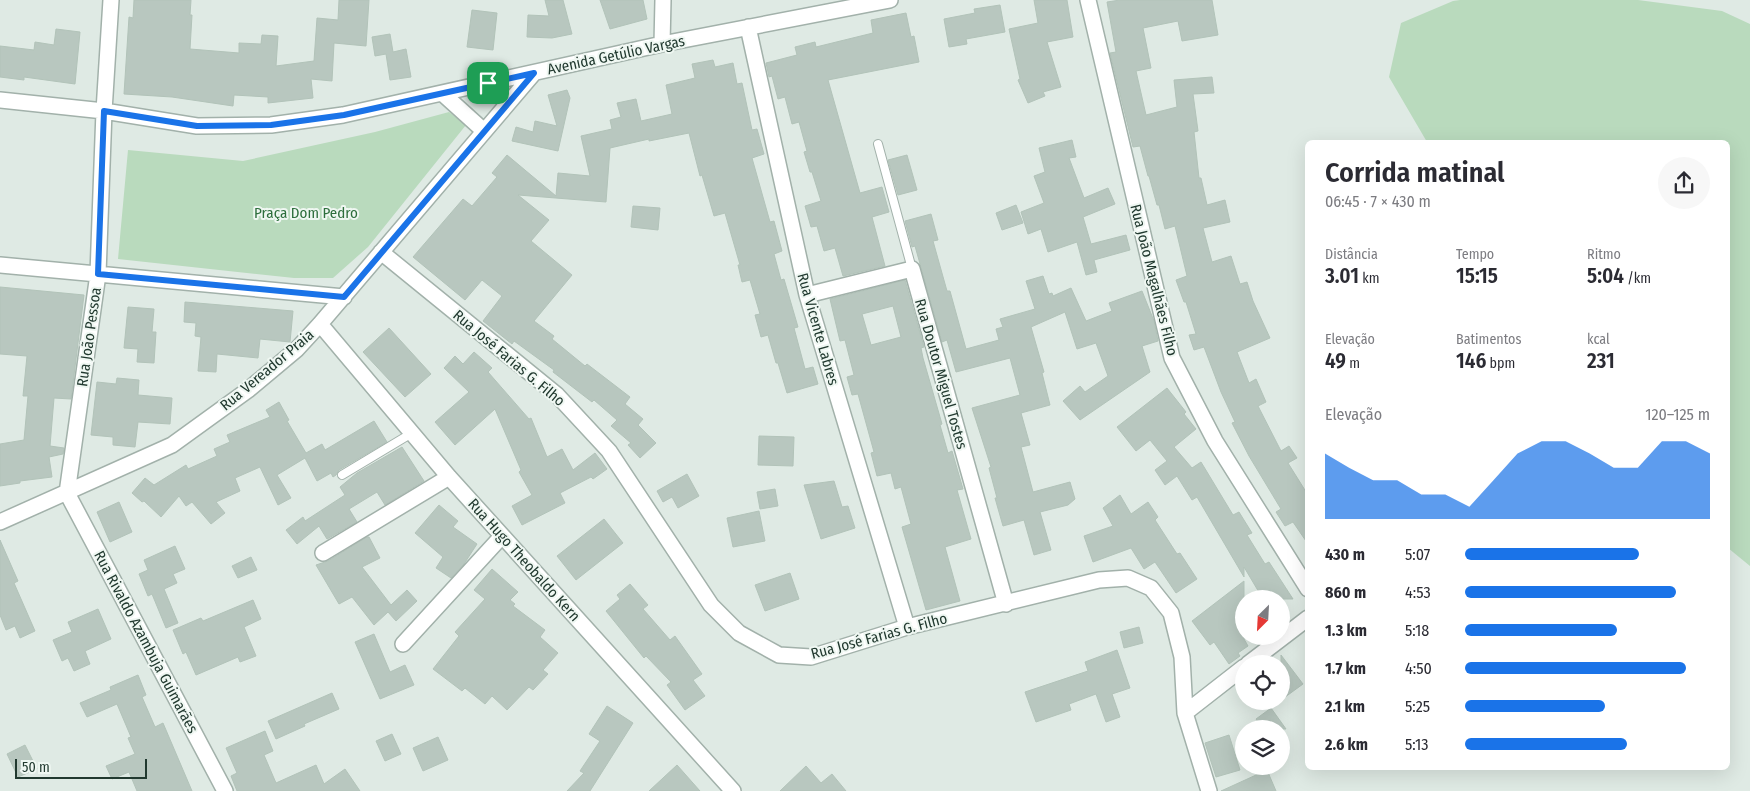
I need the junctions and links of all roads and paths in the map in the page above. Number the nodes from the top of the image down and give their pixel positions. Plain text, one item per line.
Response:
1 (111, 0) edge
2 (663, 0) edge
3 (890, 0) edge
4 (1088, 0) edge
5 (748, 27) junction
6 (662, 44) junction
7 (534, 73) junction
8 (442, 93) junction
9 (0, 100) edge
10 (104, 111) junction
11 (484, 132) junction
12 (878, 144) dead end
13 (380, 252) junction
14 (0, 265) edge
15 (912, 270) junction
16 (98, 274) junction
17 (807, 295) junction
18 (344, 297) junction
19 (320, 324) junction
20 (412, 433) junction
21 (342, 475) dead end
22 (449, 477) junction
23 (67, 493) junction
24 (0, 522) edge
25 (502, 536) junction
26 (323, 553) dead end
27 (1305, 584) edge
28 (1006, 604) junction
29 (1305, 620) edge
30 (907, 627) junction
31 (404, 644) dead end
32 (1260, 655) edge
33 (1235, 675) edge
34 (1185, 713) junction
35 (225, 791) edge
36 (733, 791) edge
37 (1209, 791) edge

1 - 10 street, Rua João Pessoa
2 - 6 street
3 - 5 street, Avenida Getúlio Vargas
4 - 27 street, Rua João Magalhães Filho
5 - 6 street, Avenida Getúlio Vargas
5 - 17 street, Rua Vicente Labres
6 - 7 street, Avenida Getúlio Vargas
7 - 8 street, Avenida Getúlio Vargas
7 - 11 street, Rua Vereador Praia
8 - 10 street, Avenida Getúlio Vargas
8 - 11 street
9 - 10 street, Avenida Getúlio Vargas
10 - 16 street, Rua João Pessoa
11 - 13 street, Rua Vereador Praia
12 - 15 lane, Rua Doutor Miguel Tostes
13 - 18 street, Rua Vereador Praia
13 - 30 street, Rua José Farias G. Filho
14 - 16 street
15 - 17 street
15 - 28 street, Rua Doutor Miguel Tostes
16 - 18 street
16 - 23 street, Rua João Pessoa
17 - 30 street, Rua Vicente Labres
18 - 19 street, Rua Vereador Praia
19 - 20 street, Rua Hugo Theobaldo Kern
19 - 23 street, Rua Vereador Praia
20 - 21 lane
20 - 22 street, Rua Hugo Theobaldo Kern
22 - 25 street, Rua Hugo Theobaldo Kern
22 - 26 street
23 - 24 street, Rua Vereador Praia
23 - 35 street, Rua Rivaldo Azambuja Guimarães
25 - 31 street
25 - 36 street, Rua Hugo Theobaldo Kern
28 - 30 street, Rua José Farias G. Filho
28 - 34 street, Rua José Farias G. Filho
29 - 32 street
33 - 34 street
34 - 37 street, Rua José Farias G. Filho

